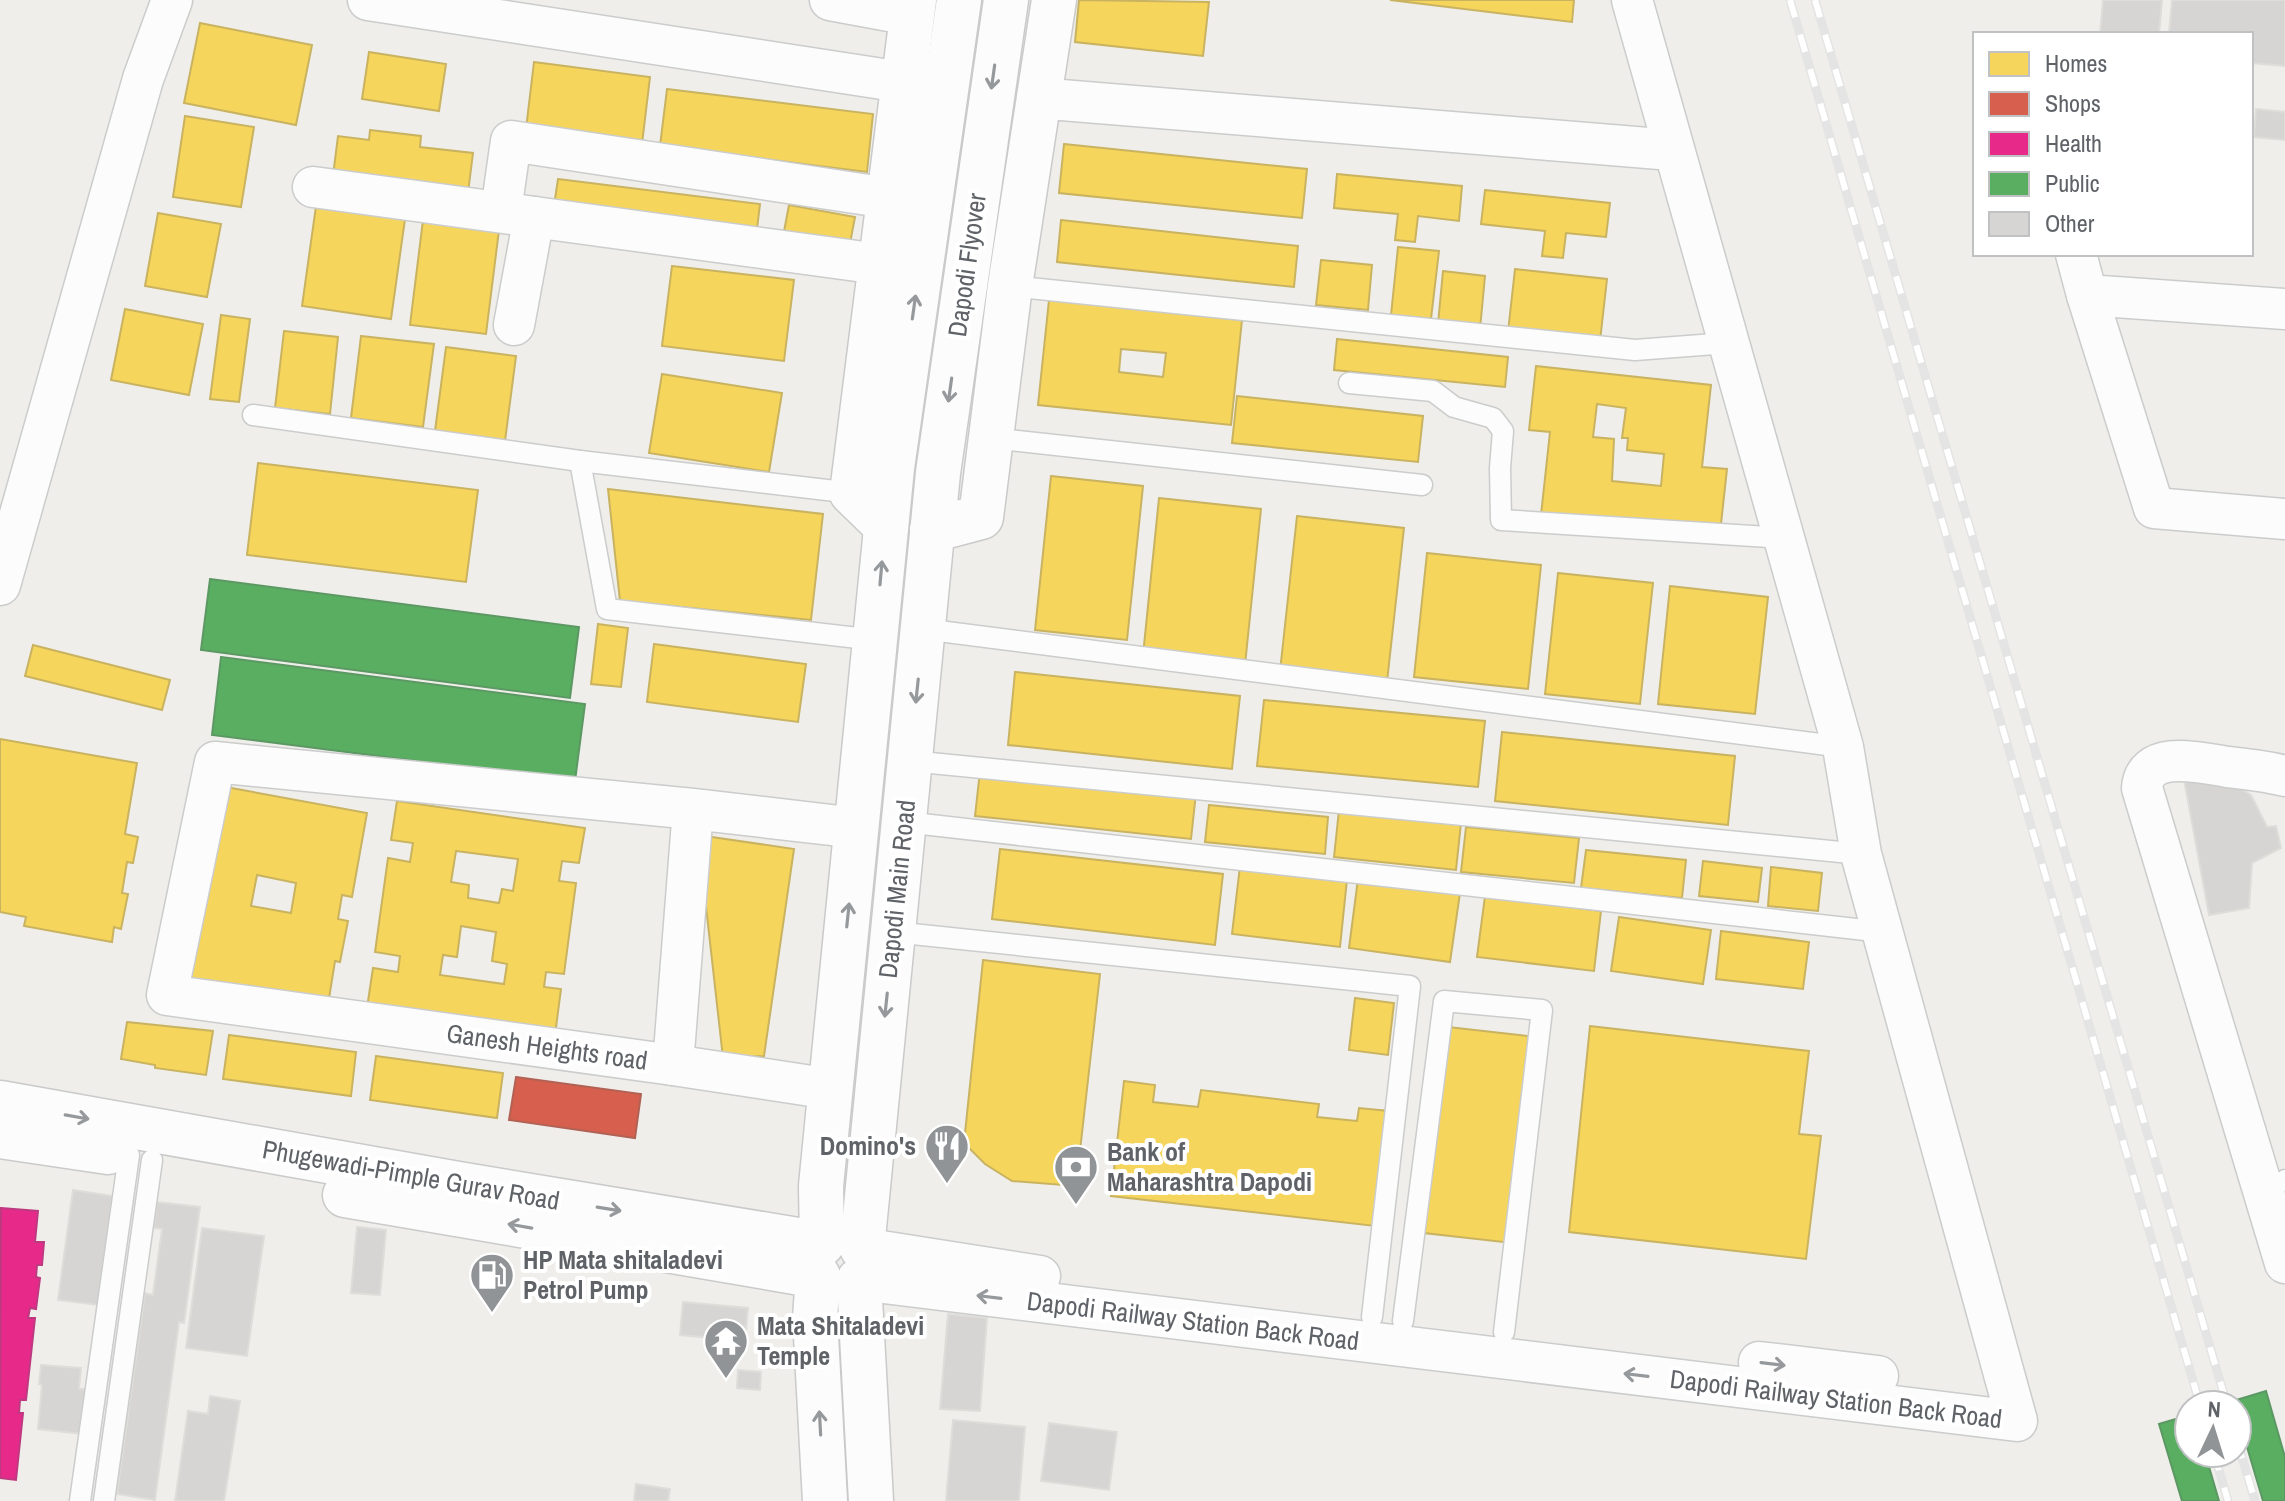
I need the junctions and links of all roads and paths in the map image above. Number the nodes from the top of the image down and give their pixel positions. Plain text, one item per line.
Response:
1 (172, 0) edge
2 (368, 0) edge
3 (959, 0) edge
4 (1006, 0) edge
5 (1054, 0) edge
6 (1632, 0) edge
7 (855, 2) edge
8 (913, 8) edge
9 (902, 82) junction
10 (1037, 98) junction
11 (1672, 150) junction
12 (313, 187) dead end
13 (888, 198) junction
14 (517, 214) junction
15 (2077, 256) edge
16 (879, 264) junction
17 (1010, 286) junction
18 (2087, 295) junction
19 (2285, 309) edge
20 (514, 325) dead end
21 (1728, 343) junction
22 (1349, 383) dead end
23 (253, 415) dead end
24 (991, 438) junction
25 (580, 461) junction
26 (1422, 485) dead end
27 (852, 493) junction
28 (2285, 519) edge
29 (886, 526) junction
30 (932, 530) junction
31 (1783, 538) junction
32 (0, 585) edge
33 (923, 629) junction
34 (875, 640) junction
35 (1843, 747) junction
36 (910, 761) junction
37 (2285, 776) edge
38 (693, 809) junction
39 (904, 822) junction
40 (857, 828) junction
41 (1861, 854) junction
42 (893, 932) junction
43 (1883, 932) junction
44 (673, 1065) junction
45 (831, 1089) junction
46 (0, 1103) edge
47 (0, 1136) edge
48 (140, 1157) junction
49 (454, 1199) junction
50 (840, 1262) junction
51 (2285, 1263) edge
52 (1387, 1319) junction
53 (1504, 1332) junction
54 (2008, 1391) junction
55 (80, 1501) edge
56 (104, 1501) edge
57 (825, 1501) edge
58 (871, 1501) edge

1 - 32 street
2 - 9 street
29 -> 3 main road, Dapodi Flyover
4 -> 30 main road, Dapodi Flyover
5 - 10 main road
6 - 11 street
7 - 8 street
8 - 9 main road
9 - 13 main road
10 - 11 street
10 - 17 main road
11 - 21 street
12 - 14 street
13 - 14 street
13 - 16 main road
14 - 16 street
14 - 20 street
15 - 18 street
16 - 27 main road
17 - 21 lane
17 - 24 main road
18 - 19 street
18 - 28 street
21 - 31 street
22 - 31 lane
23 - 25 lane
24 - 26 lane
24 - 30 main road
25 - 27 lane
25 - 34 lane
27 - 29 main road
34 -> 29 main road, Dapodi Main Road
30 - 33 main road, Dapodi Main Road
31 - 35 street
33 - 35 lane
33 -> 36 main road, Dapodi Main Road
34 - 40 main road, Dapodi Main Road
35 - 41 street
36 - 39 main road, Dapodi Main Road
36 - 41 lane
37 - 51 street
38 - 40 street
38 - 44 street, Ganesh Heights road
38 - 44 street, Ganesh Heights road
39 - 42 main road, Dapodi Main Road
39 - 43 lane
45 -> 40 main road, Dapodi Main Road
41 - 43 street
42 -> 50 main road, Dapodi Main Road
42 - 52 lane
43 - 54 street
44 - 45 street
45 - 50 main road, Dapodi Main Road
46 -> 49 main road, Phugewadi-Pimple Gurav Road
47 - 48 main road, Phugewadi-Pimple Gurav Road
48 - 49 main road, Phugewadi-Pimple Gurav Road
48 - 55 lane
48 - 56 lane
49 - 50 main road, Phugewadi-Pimple Gurav Road
50 - 52 street, Dapodi Railway Station Back Road
54 -> 50 street, Dapodi Railway Station Back Road
57 -> 50 main road, Dapodi Main Road
50 - 58 main road, Dapodi Main Road
52 - 53 street, Dapodi Railway Station Back Road
52 - 53 lane
53 -> 54 street, Dapodi Railway Station Back Road

